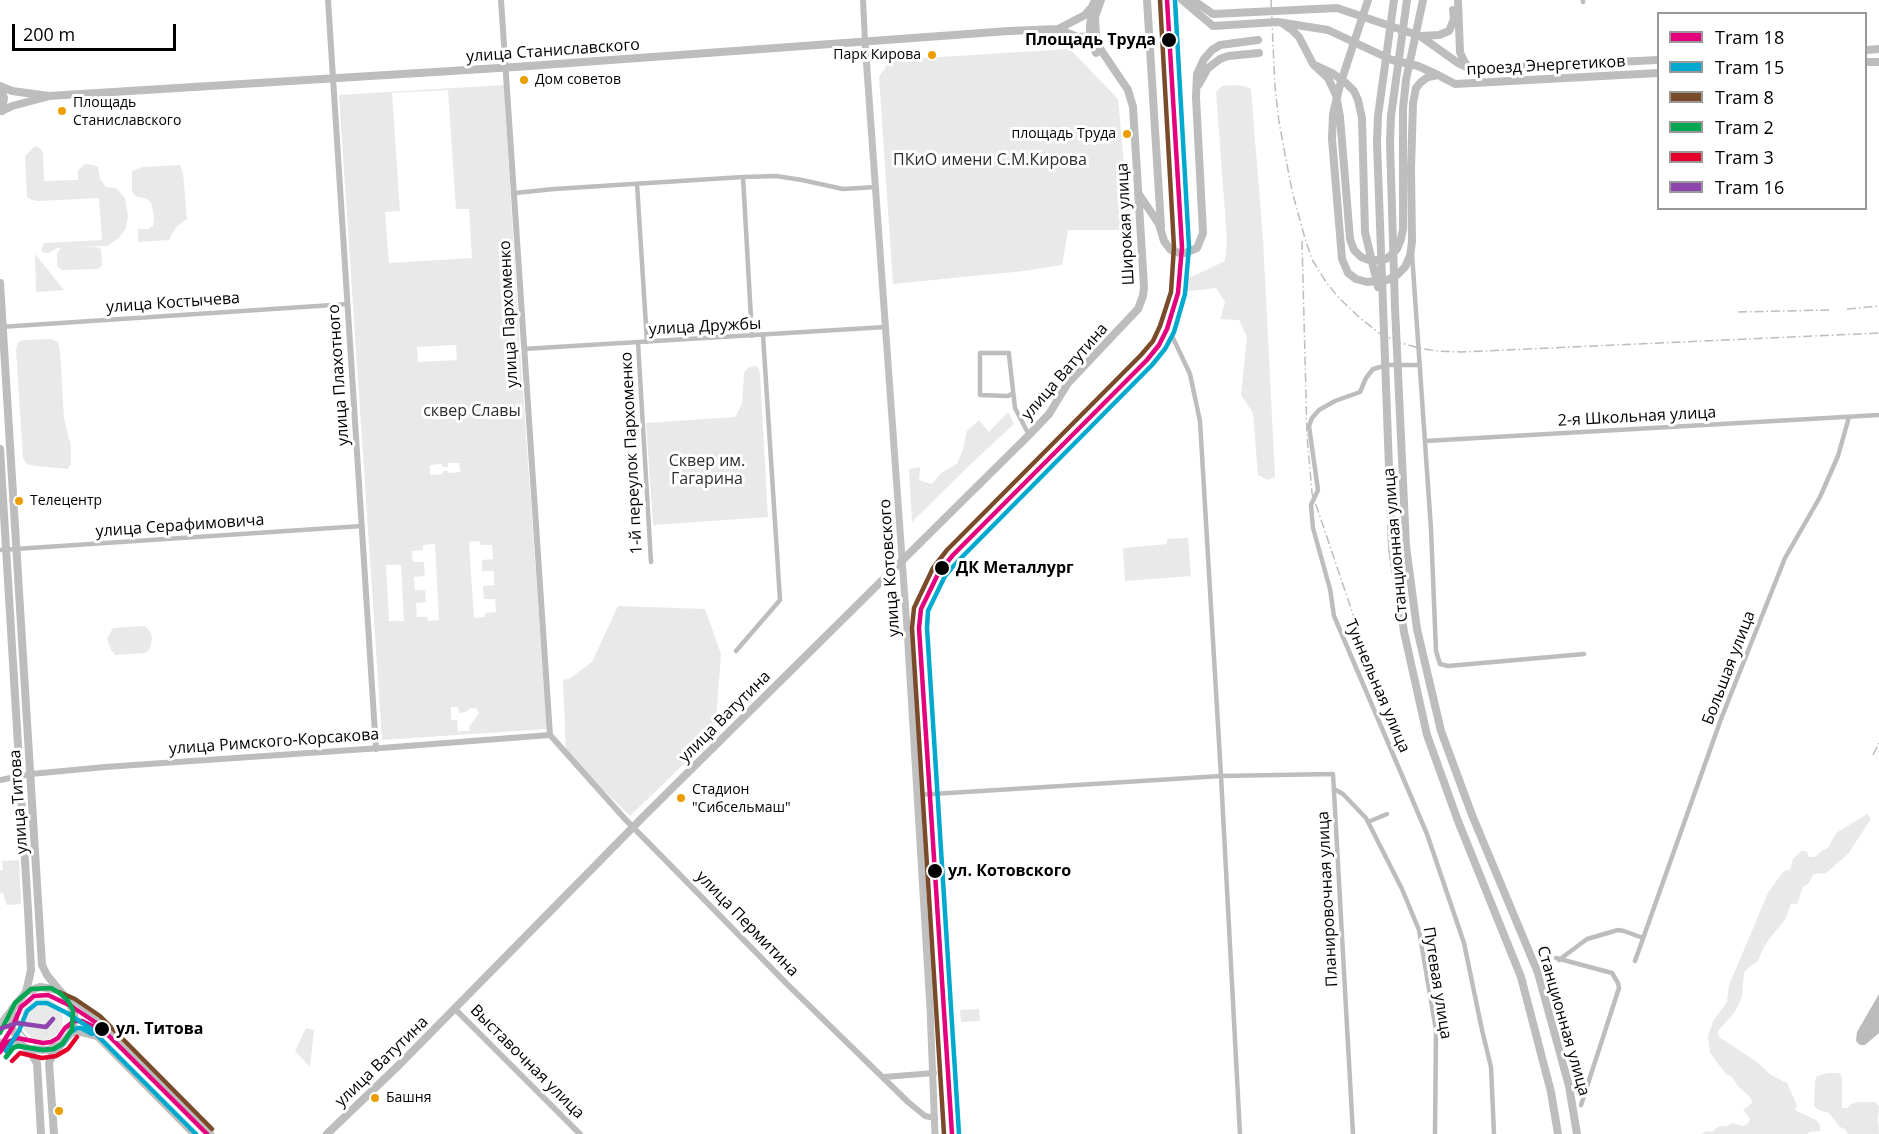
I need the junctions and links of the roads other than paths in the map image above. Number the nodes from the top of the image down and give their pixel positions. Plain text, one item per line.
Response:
1 (328, 0) edge
2 (501, 0) edge
3 (863, 0) edge
4 (1101, 0) edge
5 (1147, 0) edge
6 (1182, 0) edge
7 (1193, 0) edge
8 (1368, 0) edge
9 (1394, 0) edge
10 (1407, 0) edge
11 (1423, 0) edge
12 (1453, 0) edge
13 (1458, 0) edge
14 (1093, 4) edge
15 (1339, 4) edge
16 (1282, 23) junction
17 (1058, 29) junction
18 (1093, 36) junction
19 (1420, 36) junction
20 (1258, 40) dead end
21 (865, 42) junction
22 (1259, 53) dead end
23 (1657, 60) edge
24 (1312, 64) junction
25 (507, 68) junction
26 (1469, 68) junction
27 (1657, 73) edge
28 (1438, 75) junction
29 (334, 78) junction
30 (0, 86) edge
31 (49, 96) junction
32 (1196, 97) junction
33 (1, 113) edge
34 (743, 177) junction
35 (637, 184) junction
36 (876, 187) junction
37 (1137, 188) junction
38 (515, 193) junction
39 (1162, 230) junction
40 (1412, 242) junction
41 (0, 284) edge
42 (348, 304) junction
43 (1383, 309) junction
44 (1134, 313) joint
45 (2, 327) edge
46 (887, 327) junction
47 (763, 335) junction
48 (752, 336) junction
49 (1173, 338) dead end
50 (638, 342) junction
51 (647, 342) junction
52 (524, 349) junction
53 (1420, 365) junction
54 (1013, 393) junction
55 (1879, 415) edge
56 (1850, 417) junction
57 (1029, 435) junction
58 (1425, 441) junction
59 (0, 450) edge
60 (1, 471) edge
61 (362, 526) junction
62 (16, 548) junction
63 (3, 549) edge
64 (903, 560) junction
65 (651, 562) dead end
66 (736, 651) dead end
67 (1584, 654) dead end
68 (550, 735) junction
69 (376, 748) junction
70 (31, 774) junction
71 (21, 776) junction
72 (1221, 776) junction
73 (0, 780) edge
74 (1334, 789) junction
75 (917, 795) junction
76 (1387, 814) dead end
77 (1368, 822) junction
78 (634, 827) junction
79 (1643, 938) junction
80 (1635, 961) dead end
81 (26, 992) junction
82 (61, 992) junction
83 (12, 1009) junction
84 (455, 1009) junction
85 (0, 1024) edge
86 (70, 1034) junction
87 (0, 1042) edge
88 (60, 1045) junction
89 (26, 1047) junction
90 (934, 1073) junction
91 (884, 1077) junction
92 (1581, 1105) dead end
93 (935, 1118) junction
94 (41, 1134) edge
95 (54, 1134) edge
96 (193, 1134) edge
97 (211, 1134) edge
98 (327, 1134) edge
99 (580, 1134) edge
100 (935, 1134) edge
101 (1240, 1134) edge
102 (1353, 1134) edge
103 (1435, 1134) edge
104 (1494, 1134) edge
105 (1558, 1134) edge
106 (1577, 1134) edge

1 - 29 street, улица Плахотного
2 - 25 street, улица Пархоменко
3 - 21 street, улица Котовского
4 - 18 main road
5 - 39 main road
6 - 16 main road, проезд Энергетиков
7 - 15 main road
8 - 40 main road
9 - 43 main road, Станционная улица
10 - 106 main road, Станционная улица
11 - 24 main road
12 - 19 main road
13 - 26 main road
14 - 17 main road
14 - 18 main road
15 - 19 main road, проезд Энергетиков
16 - 24 main road
16 - 28 main road, проезд Энергетиков
17 - 18 main road
17 - 21 main road, улица Станиславского
18 - 37 main road, Широкая улица
19 - 26 main road, проезд Энергетиков
20 - 32 main road
21 - 25 main road, улица Станиславского
21 - 36 main road, улица Котовского
22 - 32 main road
23 - 26 main road, проезд Энергетиков
24 - 43 main road
25 - 29 main road, улица Станиславского
25 - 38 street, улица Пархоменко
27 - 28 main road, проезд Энергетиков
28 - 40 main road
29 - 31 main road, улица Станиславского
29 - 42 street, улица Плахотного
30 - 31 main road
30 - 33 main road
31 - 33 main road
32 - 39 main road
34 - 35 street
34 - 36 street
34 - 48 street
35 - 38 street
35 - 51 street, 1-й переулок Пархоменко
36 - 46 main road, улица Котовского
37 - 39 main road
37 - 44 main road, Широкая улица
38 - 52 street, улица Пархоменко
40 - 53 street, Станционная улица
41 - 45 main road, улица Титова
42 - 45 street, улица Костычева
42 - 61 street, улица Плахотного
43 - 105 main road, Станционная улица
44 - 57 main road, улица Ватутина
45 - 62 main road, улица Титова
46 - 47 street, улица Дружбы
46 - 64 main road, улица Котовского
47 - 48 street, улица Дружбы
47 - 66 street
48 - 51 street, улица Дружбы
49 - 72 street
50 - 51 street, улица Дружбы
50 - 52 street, улица Дружбы
50 - 65 street, 1-й переулок Пархоменко
52 - 68 street, улица Пархоменко
53 - 58 street, Станционная улица
53 - 104 street, Туннельная улица
54 - 54 street
54 - 57 street
55 - 56 street
56 - 58 street, 2-я Школьная улица
56 - 79 street, Большая улица
57 - 64 main road, улица Ватутина
58 - 67 street, Станционная улица
59 - 60 main road, улица Титова
60 - 63 main road, улица Титова
61 - 62 street, улица Серафимовича
61 - 69 street, улица Плахотного
62 - 63 street, улица Серафимовича
62 - 70 main road, улица Титова
63 - 71 main road, улица Титова
64 - 75 main road, улица Котовского
64 - 78 main road, улица Ватутина
68 - 69 street, улица Римского-Корсакова
68 - 78 street, улица Пермитина
69 - 70 street, улица Римского-Корсакова
70 - 71 street, улица Римского-Корсакова
70 - 82 main road, улица Титова
71 - 73 street, улица Римского-Корсакова
71 - 81 main road, улица Титова
72 - 74 street, Планировочная улица
72 - 75 street, Планировочная улица
72 - 101 street
74 - 77 street, Путевая улица
74 - 102 street, Планировочная улица
75 - 90 main road, улица Котовского
76 - 77 street
77 - 103 street, Путевая улица
78 - 84 main road, улица Ватутина
78 - 91 street, улица Пермитина
79 - 80 street, Большая улица
79 - 92 street
81 - 82 main road
81 - 83 main road
82 - 86 main road
82 - 97 street
83 - 85 main road
83 - 89 main road
84 - 98 main road, улица Ватутина
84 - 99 street, Выставочная улица
86 - 88 main road
86 - 96 street
87 - 89 main road
88 - 89 main road
88 - 95 main road
89 - 94 main road
90 - 91 street
90 - 93 main road, улица Котовского
91 - 93 street, улица Пермитина
93 - 100 main road, улица Котовского

